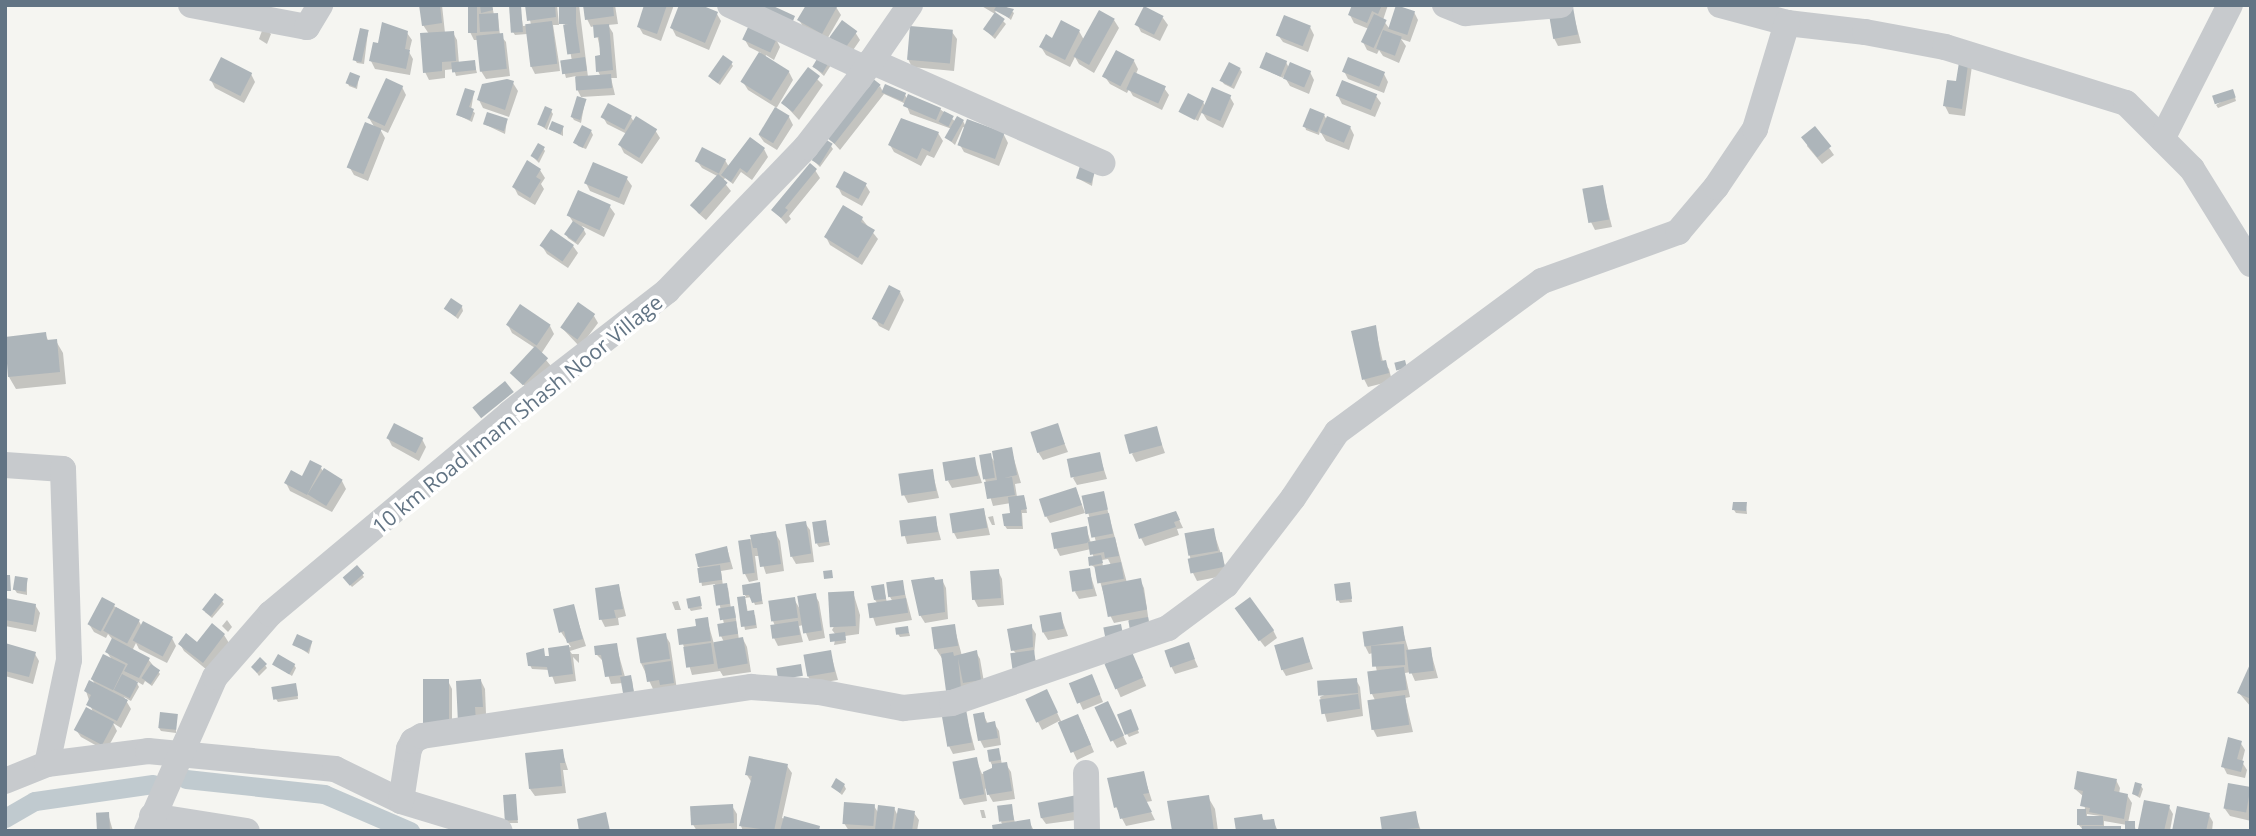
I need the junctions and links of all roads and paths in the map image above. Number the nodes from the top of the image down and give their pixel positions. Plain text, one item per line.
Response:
1 (191, 5) edge
2 (320, 5) edge
3 (730, 5) edge
4 (910, 5) edge
5 (1445, 5) edge
6 (1562, 5) edge
7 (1720, 5) edge
8 (2230, 5) edge
9 (1787, 23) junction
10 (868, 65) junction
11 (2162, 139) junction
12 (1102, 163) dead end
13 (2251, 264) edge
14 (5, 465) edge
15 (181, 756) junction
16 (47, 764) junction
17 (1086, 773) dead end
18 (5, 781) edge
19 (401, 801) junction
20 (149, 823) edge
21 (247, 831) edge
22 (500, 831) edge
23 (1087, 831) edge

1 - 2 street
3 - 10 street
4 - 10 street, 10 km Road Imam Shash Noor Village
5 - 6 street
7 - 9 street
8 - 11 street
9 - 11 street
9 - 19 street
10 - 12 street
10 - 15 street, 10 km Road Imam Shash Noor Village
11 - 13 street
14 - 16 street
15 - 16 street
15 - 19 street
15 - 20 street, 10 km Road Imam Shash Noor Village
16 - 18 street
17 - 23 street
19 - 22 street
20 - 21 street

